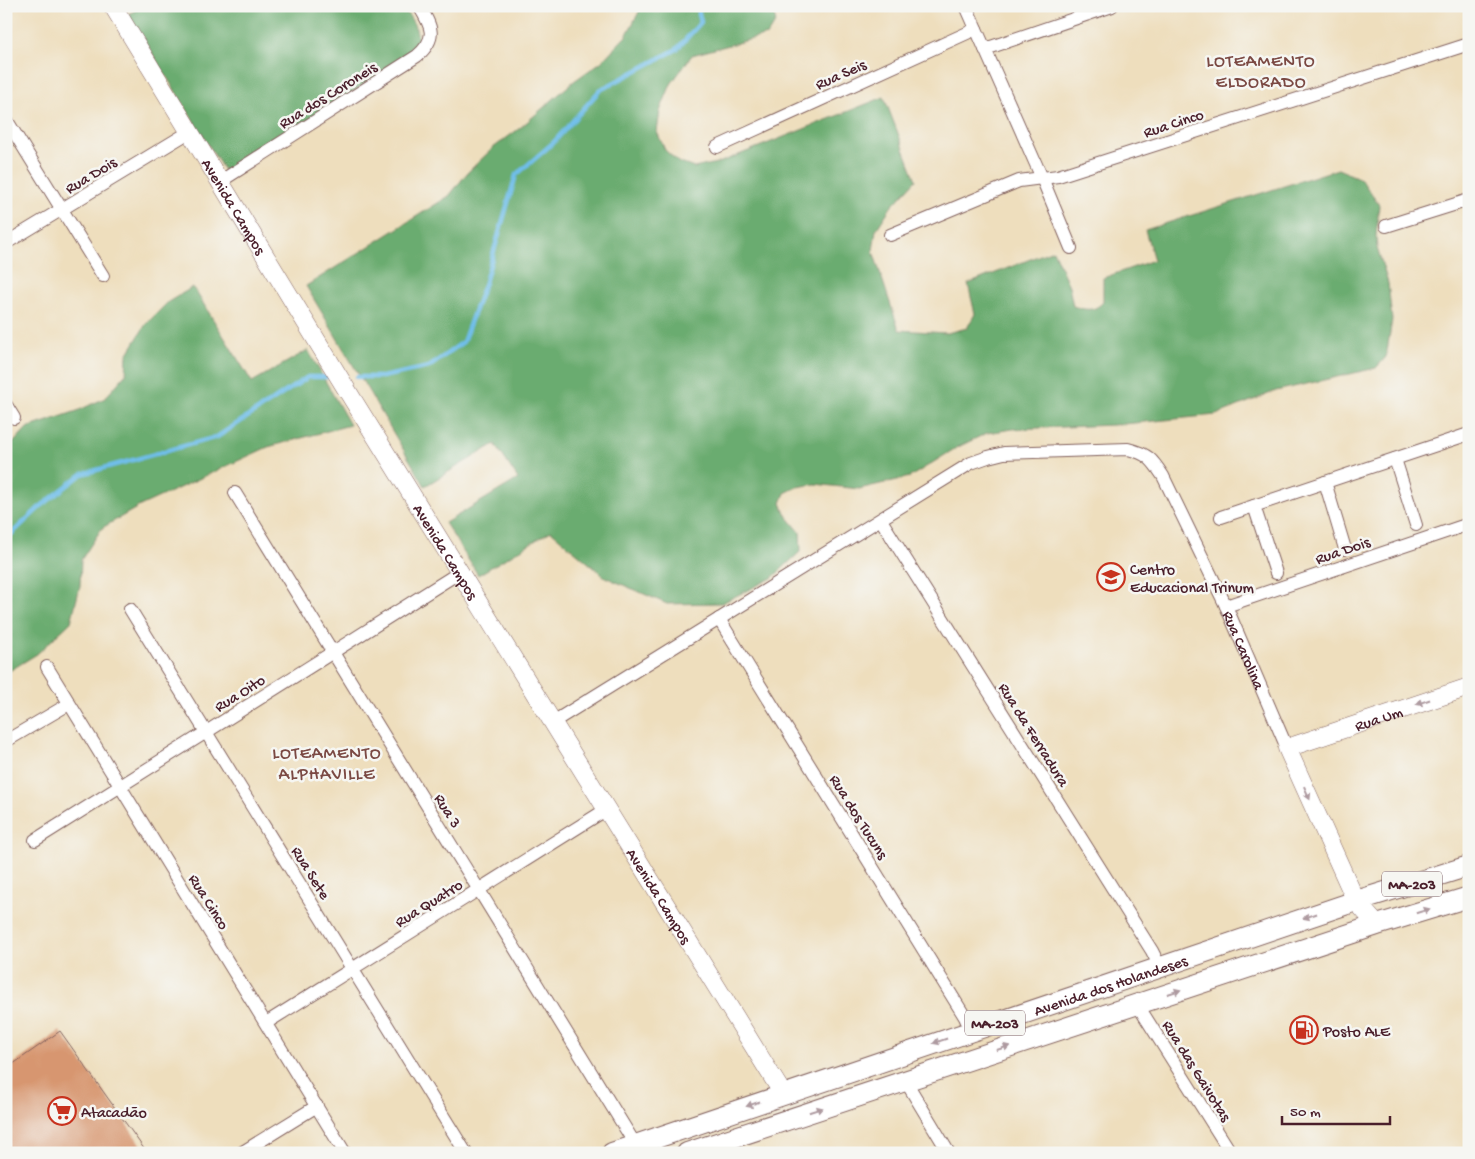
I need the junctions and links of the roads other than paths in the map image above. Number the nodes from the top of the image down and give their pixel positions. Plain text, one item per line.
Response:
1 (114, 6) edge
2 (419, 6) edge
3 (966, 6) edge
4 (1112, 6) edge
5 (976, 29) junction
6 (1469, 44) edge
7 (985, 49) junction
8 (6, 119) edge
9 (191, 131) junction
10 (717, 147) dead end
11 (1042, 178) junction
12 (221, 181) junction
13 (1469, 200) edge
14 (61, 210) junction
15 (1386, 226) dead end
16 (890, 235) dead end
17 (6, 243) edge
18 (1071, 248) dead end
19 (103, 276) dead end
20 (6, 406) edge
21 (14, 418) dead end
22 (1468, 436) edge
23 (1395, 459) junction
24 (1325, 482) junction
25 (235, 493) dead end
26 (1254, 506) junction
27 (1221, 517) dead end
28 (881, 520) junction
29 (1469, 524) edge
30 (1416, 525) dead end
31 (1345, 549) dead end
32 (460, 572) junction
33 (1276, 573) dead end
34 (1226, 606) junction
35 (130, 609) dead end
36 (719, 619) junction
37 (333, 652) junction
38 (46, 667) dead end
39 (1469, 687) edge
40 (69, 704) junction
41 (553, 722) junction
42 (206, 732) junction
43 (6, 741) edge
44 (1287, 748) junction
45 (120, 787) junction
46 (607, 809) junction
47 (35, 840) dead end
48 (1469, 866) edge
49 (478, 890) junction
50 (1469, 897) edge
51 (1356, 901) junction
52 (1377, 925) junction
53 (1160, 967) junction
54 (352, 969) junction
55 (1138, 1004) junction
56 (266, 1023) junction
57 (971, 1031) junction
58 (905, 1080) junction
59 (783, 1094) junction
60 (317, 1106) junction
61 (635, 1144) junction
62 (242, 1153) edge
63 (345, 1153) edge
64 (466, 1153) edge
65 (612, 1153) edge
66 (686, 1153) edge
67 (950, 1153) edge
68 (1231, 1153) edge

1 - 9 street, Avenida Campos
2 - 12 street, Rua dos Coroneis
3 - 5 street
4 - 7 street
5 - 7 street
5 - 10 street, Rua Seis
6 - 11 street, Rua Cinco
7 - 11 street
8 - 14 street
9 - 12 street, Avenida Campos
9 - 14 street, Rua Dois
11 - 16 street, Rua Cinco
11 - 18 street
12 - 32 street, Avenida Campos
13 - 15 street
14 - 17 street, Rua Dois
14 - 19 street
20 - 21 street
22 - 23 street
23 - 24 street
23 - 30 street
24 - 26 street
24 - 31 street
25 - 37 street, Rua 3
26 - 27 street
26 - 33 street
28 - 34 street, Rua Carolina
28 - 36 street, Rua Carolina
28 - 53 street, Rua da Ferradura
29 - 34 street, Rua Dois
32 - 37 street, Rua Oito
32 - 41 street, Avenida Campos
34 - 44 street, Rua Carolina
35 - 42 street, Rua Sete
36 - 41 street, Rua Carolina
36 - 57 street, Rua dos Tucuns
37 - 42 street, Rua Oito
37 - 49 street, Rua 3
38 - 40 street, Rua Cinco
39 -> 44 street, Rua Um
40 - 43 street
40 - 45 street, Rua Cinco
41 - 46 street, Avenida Campos
42 - 45 street, Rua Oito
42 - 54 street, Rua Sete
44 -> 51 street, Rua Carolina
45 - 47 street, Rua Oito
45 - 56 street, Rua Cinco
46 - 49 street, Rua Quatro
46 - 59 street, Avenida Campos
48 - 51 main road, Avenida dos Holandeses / MA-203
49 - 54 street, Rua Quatro
49 - 61 street, Rua 3
52 -> 50 main road, Avenida dos Holandeses / MA-203
51 - 52 street, Rua Carolina
51 -> 53 main road, Avenida dos Holandeses / MA-203
55 -> 52 main road, Avenida dos Holandeses / MA-203
53 - 57 main road, Avenida dos Holandeses / MA-203
54 - 56 street, Rua Quatro
54 - 64 street, Rua Sete
58 -> 55 main road, Avenida dos Holandeses / MA-203
55 - 68 street, Rua das Gaivotas
56 - 60 street, Rua Cinco
57 -> 59 main road, Avenida dos Holandeses / MA-203
66 -> 58 main road, Avenida dos Holandeses / MA-203
58 - 67 street
59 -> 61 main road, Avenida dos Holandeses / MA-203
60 - 62 street
60 - 63 street, Rua Cinco
61 - 65 main road, Avenida dos Holandeses / MA-203

